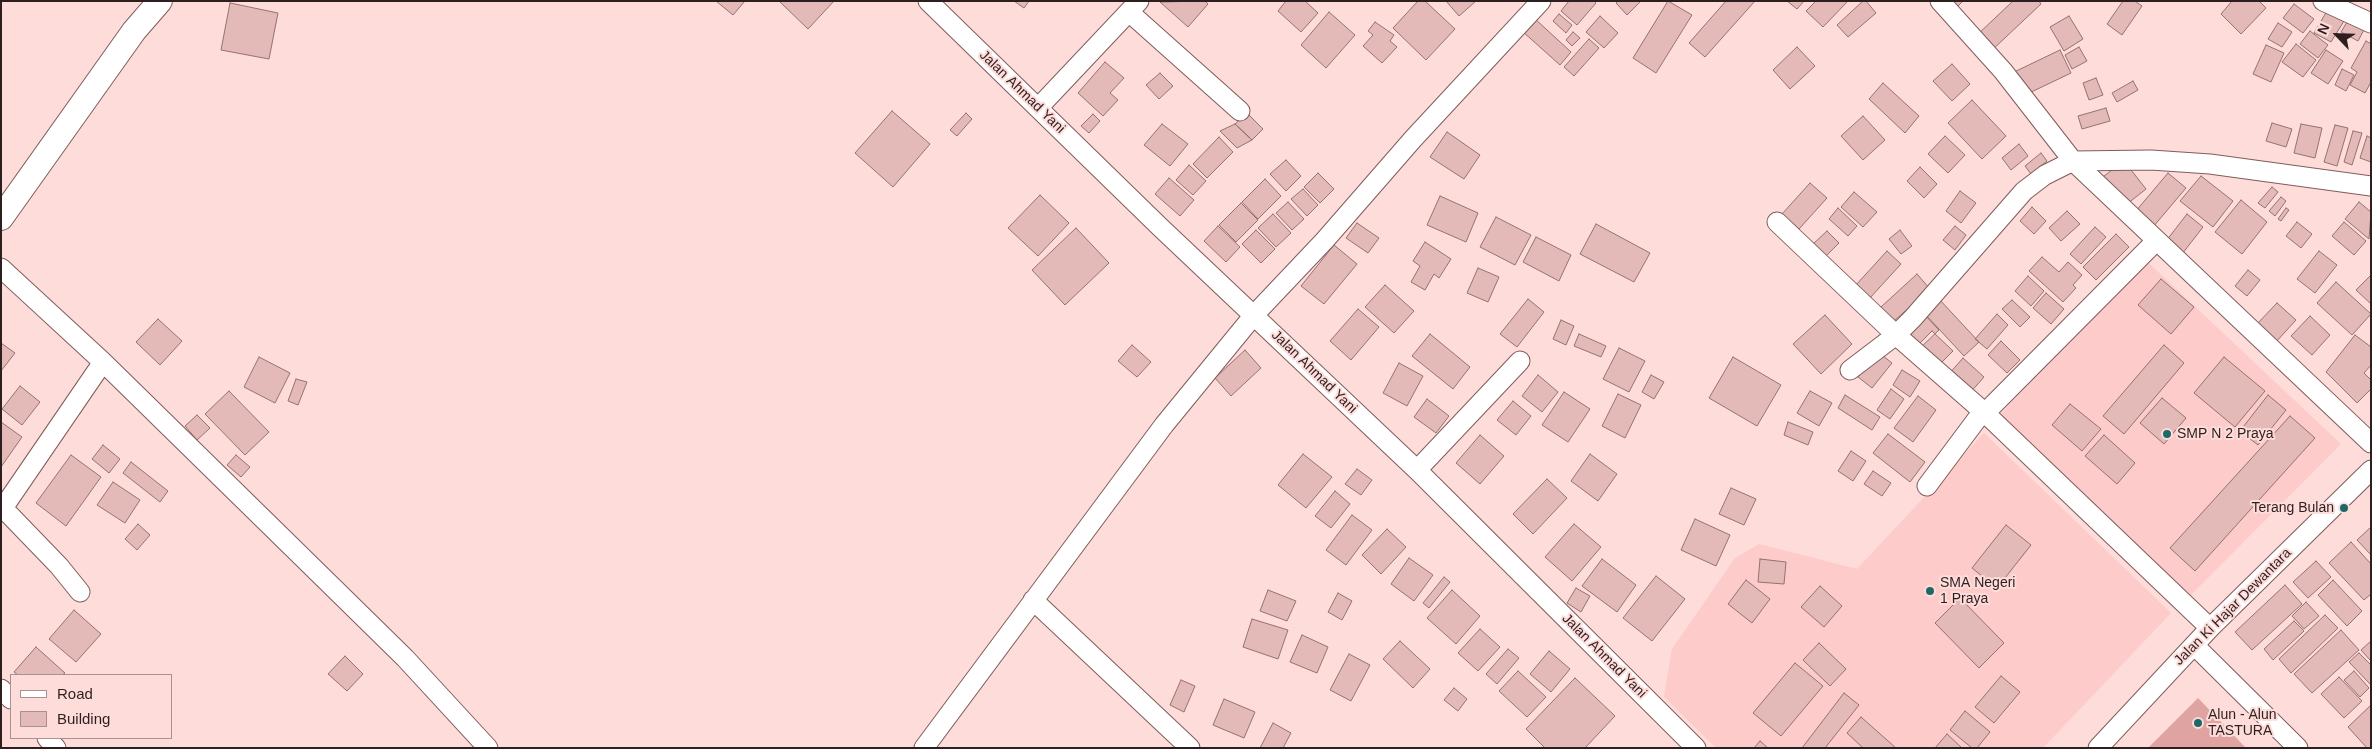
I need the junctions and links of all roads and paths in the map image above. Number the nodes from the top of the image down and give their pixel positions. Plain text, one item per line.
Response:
1 (160, 1) edge
2 (928, 1) edge
3 (1541, 1) edge
4 (1940, 1) edge
5 (2323, 1) edge
6 (1134, 7) edge
7 (2371, 23) edge
8 (1038, 108) junction
9 (1240, 111) dead end
10 (2073, 162) junction
11 (2371, 186) edge
12 (2, 215) edge
13 (1777, 222) dead end
14 (2156, 241) junction
15 (1, 268) edge
16 (1254, 315) junction
17 (1896, 334) junction
18 (1520, 361) dead end
19 (103, 362) junction
20 (1850, 370) dead end
21 (1984, 412) junction
22 (2371, 443) edge
23 (1416, 470) junction
24 (2371, 470) edge
25 (1927, 486) dead end
26 (2, 510) edge
27 (80, 592) dead end
28 (1033, 600) junction
29 (2210, 628) junction
30 (2194, 645) junction
31 (1, 689) edge
32 (10, 698) edge
33 (488, 748) edge
34 (924, 748) edge
35 (1190, 748) edge
36 (1696, 748) edge
37 (2098, 748) edge
38 (2298, 748) edge

1 - 12 main road
2 - 8 street, Jalan Ahmad Yani
3 - 16 street
4 - 10 street
5 - 7 street
6 - 8 street
6 - 9 street
8 - 16 street, Jalan Ahmad Yani
10 - 11 street
10 - 14 street
10 - 17 street
13 - 17 street
14 - 21 street
14 - 22 street
15 - 19 street
16 - 23 street, Jalan Ahmad Yani
16 - 28 street
17 - 20 street
17 - 21 street
18 - 23 street
19 - 26 street
19 - 33 street
21 - 25 street
21 - 29 street
23 - 36 street, Jalan Ahmad Yani
24 - 29 street, Jalan Ki Hajar Dewantara
26 - 27 street
28 - 34 street
28 - 35 street
29 - 30 street, Jalan Ki Hajar Dewantara
30 - 37 street, Jalan Ki Hajar Dewantara
30 - 38 street
31 - 32 street

